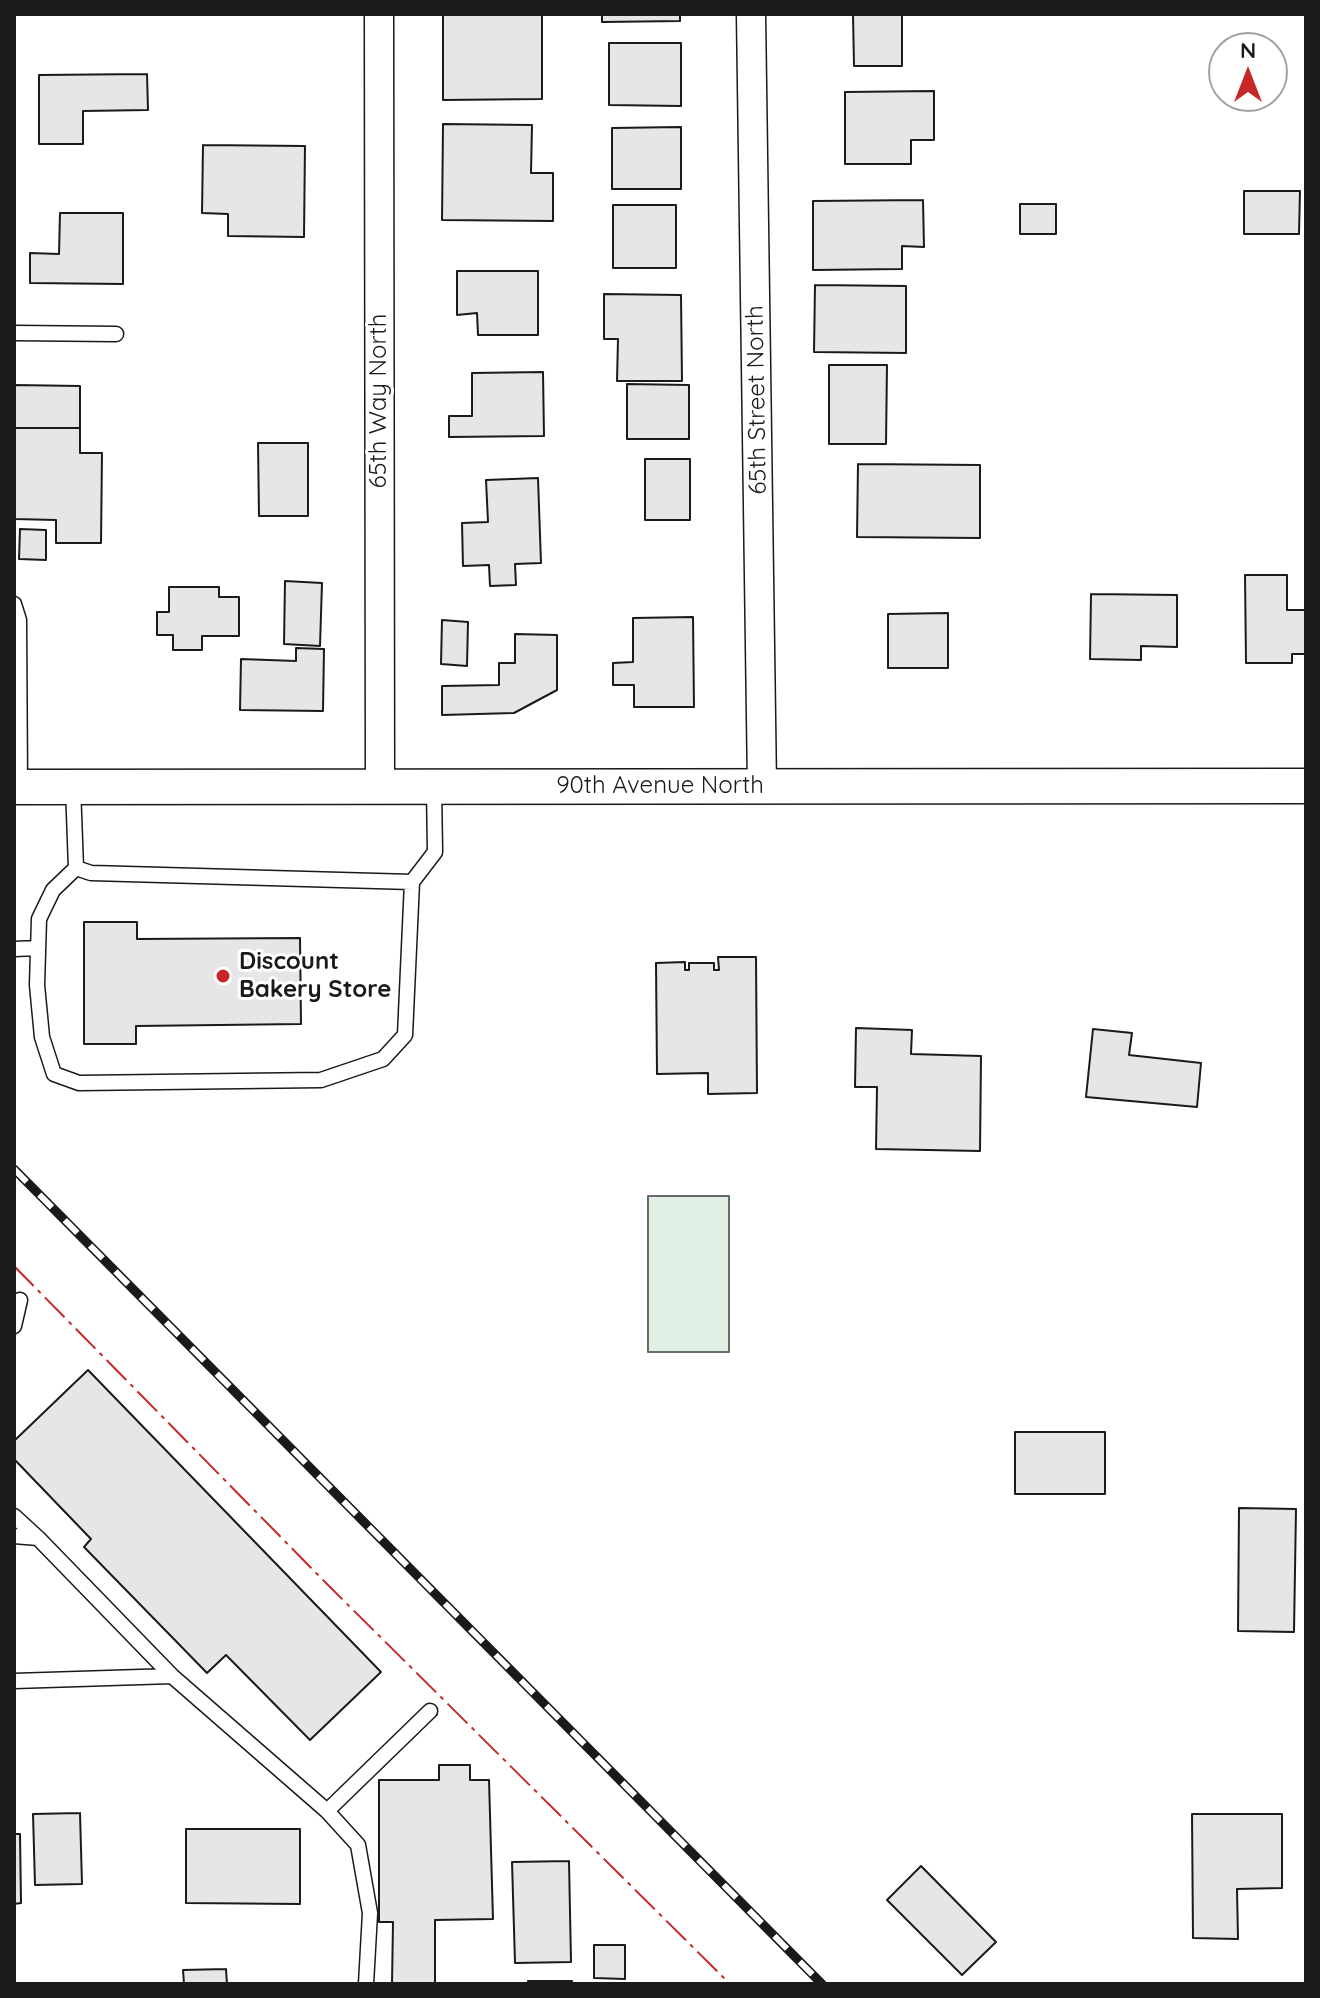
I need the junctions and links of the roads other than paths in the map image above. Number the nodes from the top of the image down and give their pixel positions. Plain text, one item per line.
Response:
1 (379, 14) edge
2 (751, 14) edge
3 (14, 333) edge
4 (116, 334) dead end
5 (14, 604) edge
6 (762, 786) junction
7 (1306, 786) edge
8 (17, 787) edge
9 (73, 787) junction
10 (380, 788) junction
11 (434, 788) junction
12 (76, 868) junction
13 (412, 882) junction
14 (38, 948) junction
15 (14, 949) edge
16 (20, 1300) dead end
17 (14, 1326) edge
18 (14, 1516) edge
19 (14, 1536) edge
20 (38, 1538) junction
21 (172, 1676) junction
22 (14, 1681) edge
23 (430, 1711) dead end
24 (327, 1811) junction
25 (366, 1984) edge

1 - 10 street, 65th Way North
2 - 6 street, 65th Street North
3 - 4 lane
5 - 8 lane
6 - 7 street, 90th Avenue North
6 - 11 street, 90th Avenue North
8 - 9 street, 90th Avenue North
9 - 10 street, 90th Avenue North
9 - 12 lane
10 - 11 street, 90th Avenue North
11 - 13 lane
12 - 13 lane
12 - 14 lane
13 - 14 lane
14 - 15 lane
16 - 17 lane
18 - 20 lane
19 - 20 lane
20 - 21 lane
21 - 22 lane
21 - 24 lane
23 - 24 lane
24 - 25 lane

